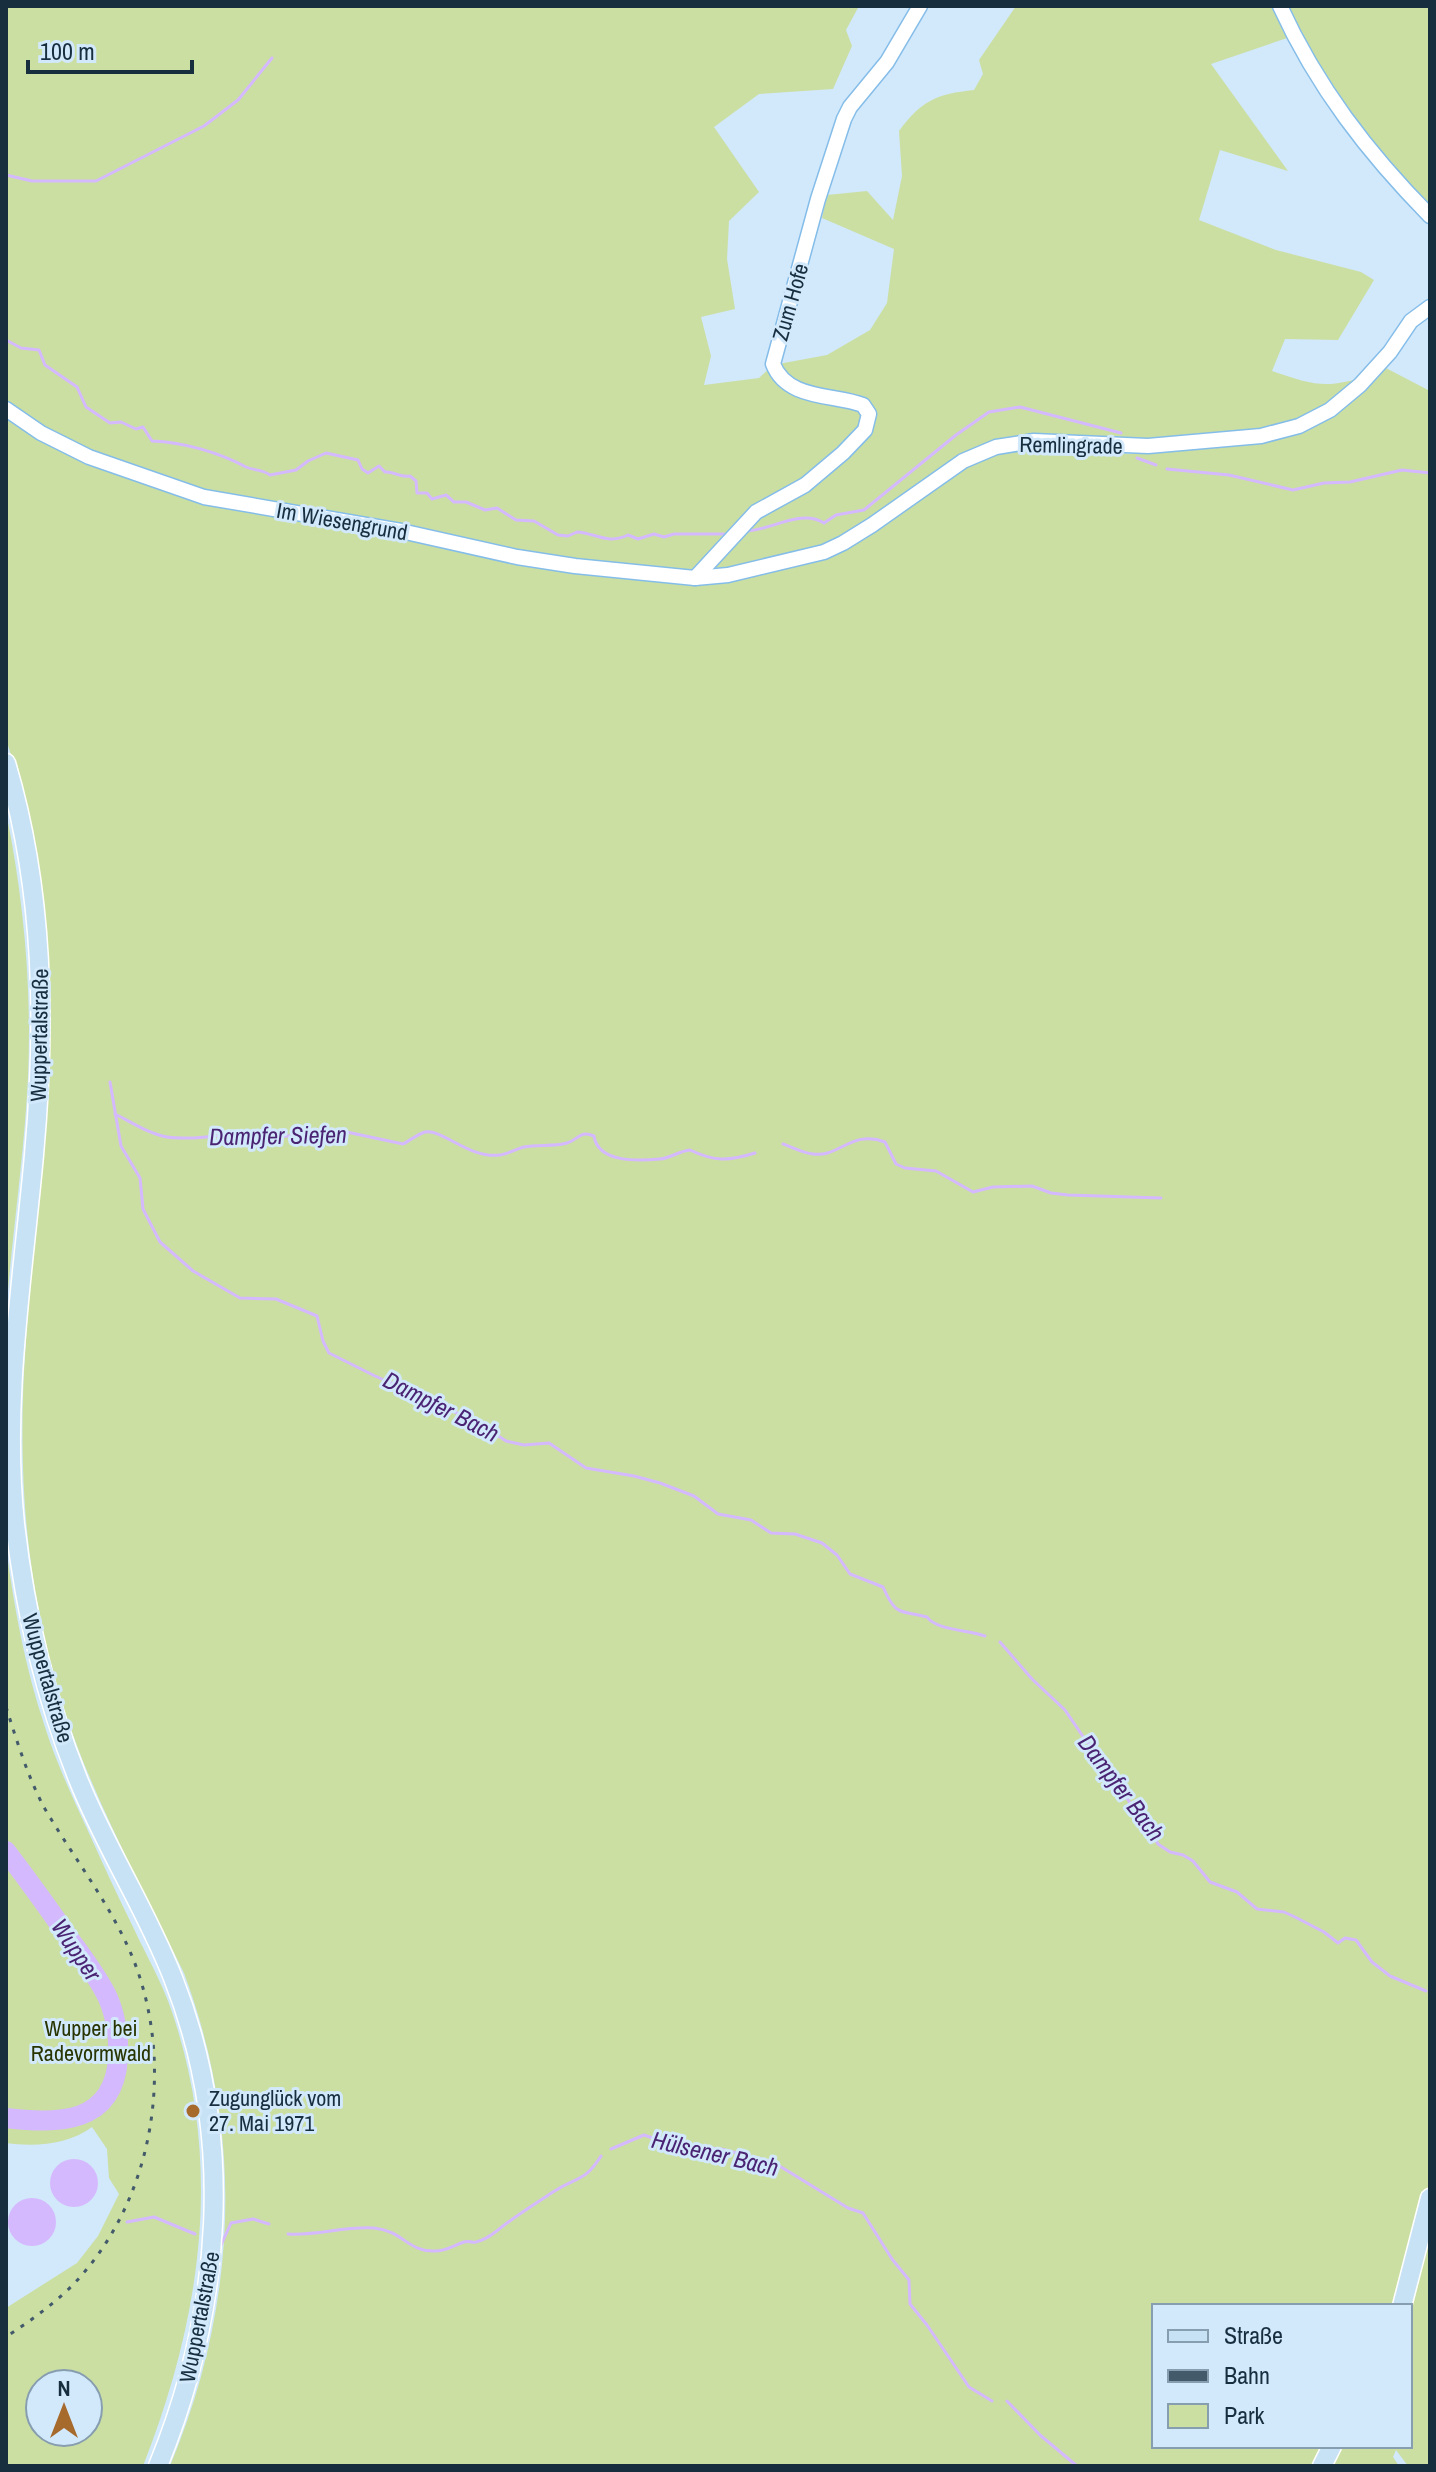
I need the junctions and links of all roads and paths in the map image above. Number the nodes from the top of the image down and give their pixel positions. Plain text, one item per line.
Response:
1 (920, 6) edge
2 (1280, 6) edge
3 (1430, 216) edge
4 (1430, 307) edge
5 (6, 409) edge
6 (695, 578) junction
7 (6, 763) edge
8 (1430, 2198) edge
9 (1403, 2304) edge
10 (1331, 2448) edge
11 (158, 2466) edge
12 (1322, 2466) edge

1 - 6 street, Zum Hofe
2 - 3 street
4 - 6 street, Remlingrade
5 - 6 street, Im Wiesengrund
7 - 11 main road, Wuppertalstraße
8 - 9 main road
10 - 12 main road

